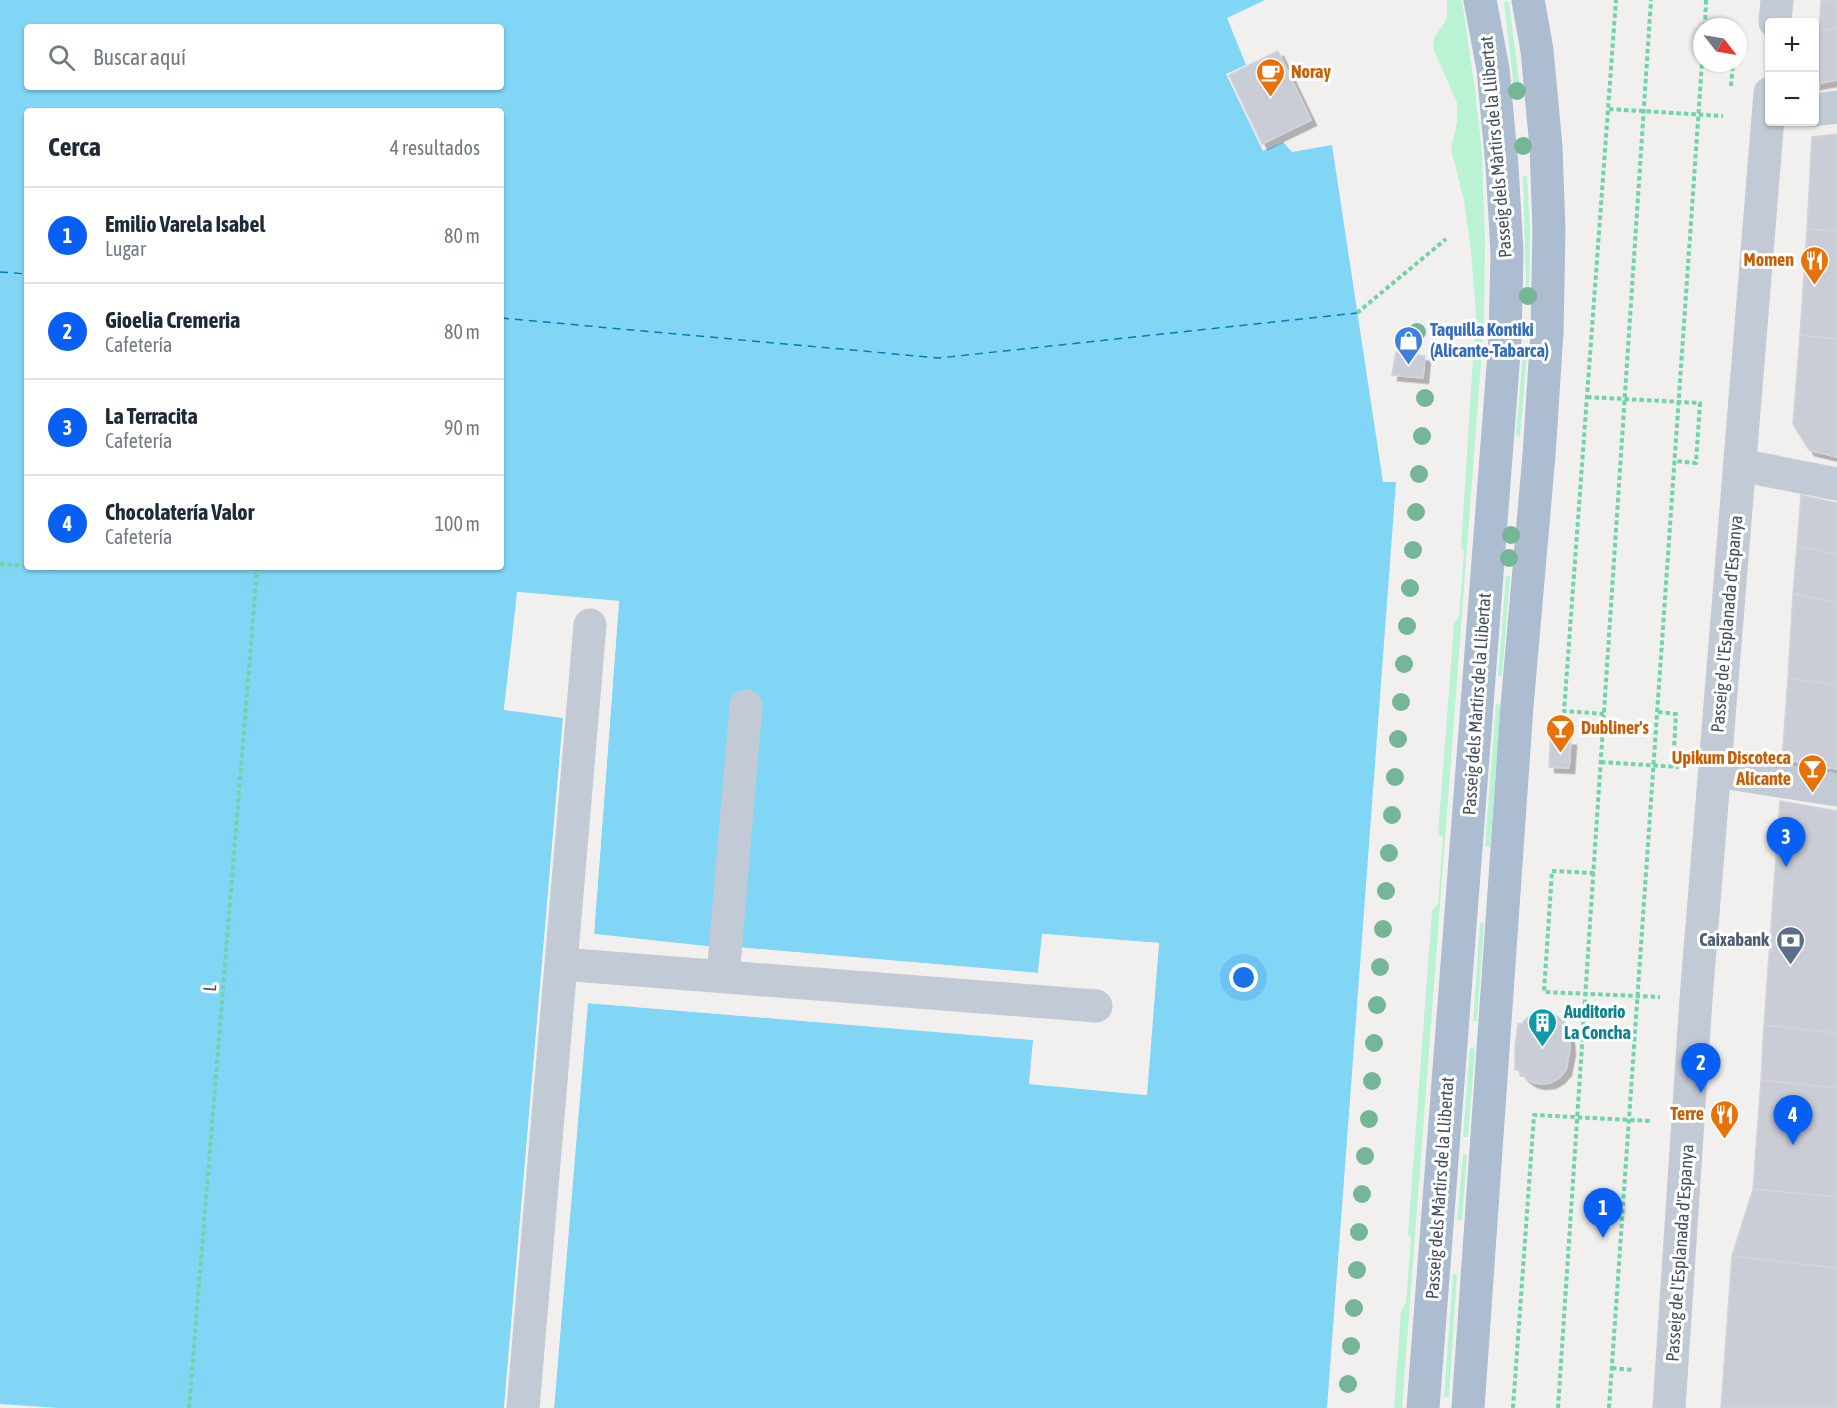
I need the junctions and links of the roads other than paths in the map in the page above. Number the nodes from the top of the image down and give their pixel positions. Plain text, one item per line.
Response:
1 (1480, 0) edge
2 (1528, 0) edge
3 (1777, 0) edge
4 (1775, 18) edge
5 (1837, 106) edge
6 (1819, 109) edge
7 (1768, 126) edge
8 (1740, 465) junction
9 (1837, 484) edge
10 (590, 625) dead end
11 (746, 706) dead end
12 (1715, 771) junction
13 (1837, 790) edge
14 (561, 964) junction
15 (723, 976) junction
16 (1096, 1006) dead end
17 (524, 1408) edge
18 (1423, 1408) edge
19 (1468, 1408) edge
20 (1669, 1408) edge

1 - 18 main road, Passeig dels Màrtirs de la Llibertat
2 - 19 main road
3 - 4 street
5 - 6 street
7 - 8 street, Passeig de l'Esplanada d'Espanya
8 - 9 street
8 - 12 street, Passeig de l'Esplanada d'Espanya
10 - 14 street
11 - 15 street
12 - 13 street
12 - 20 street, Passeig de l'Esplanada d'Espanya
14 - 15 street
14 - 17 street
15 - 16 street

